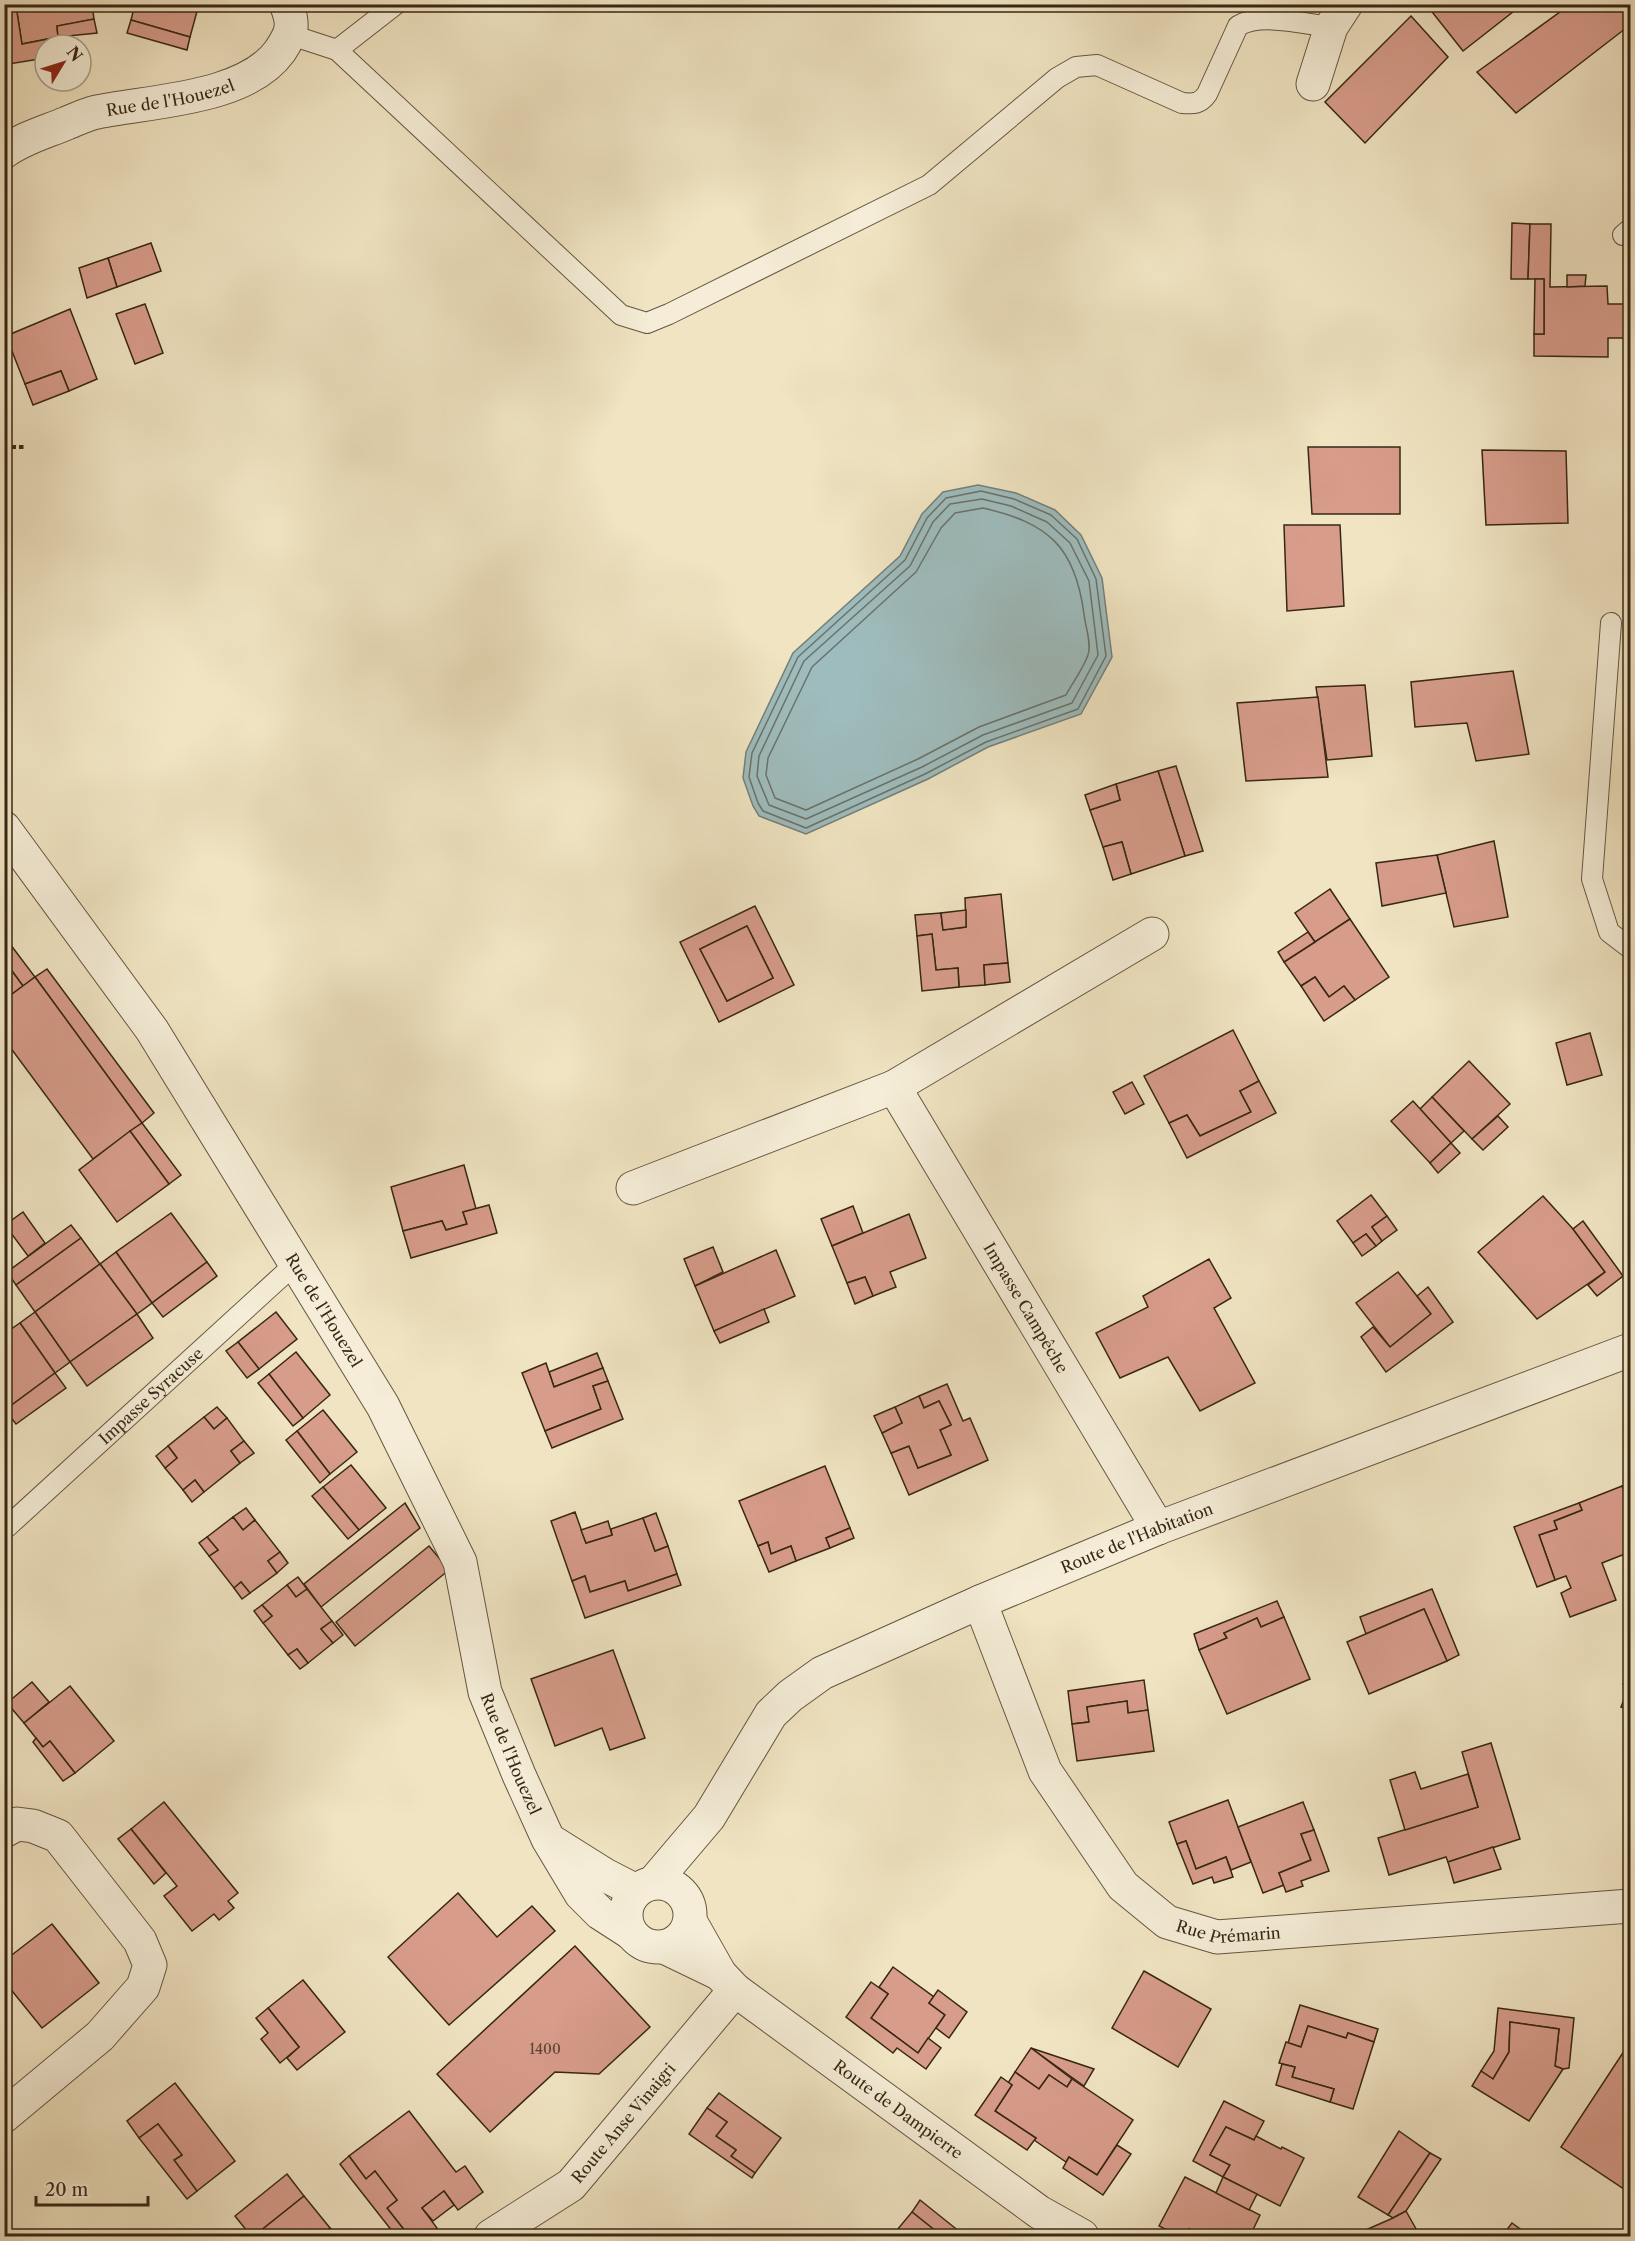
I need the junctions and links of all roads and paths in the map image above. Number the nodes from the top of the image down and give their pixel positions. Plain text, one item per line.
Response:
1 (396, 4) edge
2 (1339, 16) edge
3 (289, 20) edge
4 (337, 50) junction
5 (1314, 84) dead end
6 (4, 152) edge
7 (4, 447) edge
8 (25, 447) dead end
9 (1611, 623) dead end
10 (4, 828) edge
11 (1152, 934) dead end
12 (1630, 948) edge
13 (894, 1087) junction
14 (633, 1188) dead end
15 (295, 1264) junction
16 (1630, 1350) edge
17 (6, 1528) dead end
18 (1158, 1528) junction
19 (980, 1602) junction
20 (709, 1817) junction
21 (4, 1831) edge
22 (548, 1839) junction
23 (645, 1887) junction
24 (1630, 1906) edge
25 (687, 1908) junction
26 (631, 1933) junction
27 (664, 1947) junction
28 (728, 1982) junction
29 (4, 2116) edge
30 (491, 2236) edge
31 (1082, 2236) edge

1 - 4 lane
2 - 4 lane
2 - 5 street
3 - 4 lane
3 - 6 street, Rue de l'Houezel
7 - 8 path
9 - 12 lane
10 - 15 street, Rue de l'Houezel
11 - 13 street
13 - 14 street
13 - 18 street, Impasse Campêche
15 - 17 lane, Impasse Syracuse
15 - 22 street, Rue de l'Houezel
16 - 18 street, Route de l'Habitation
18 - 19 street, Route de l'Habitation
19 - 20 street, Route de l'Habitation
19 - 24 street, Rue Prémarin
20 - 23 street, Route de l'Habitation
20 - 25 street, Route de l'Habitation
21 - 29 street
22 - 23 street
22 - 26 street, Rue de l'Houezel
23 - 25 street
23 - 26 street
25 - 27 street
25 - 28 street, Route de Dampierre
26 - 27 street
27 - 28 street, Route de Dampierre
28 - 30 street, Route Anse Vinaigri
28 - 31 street, Route de Dampierre

